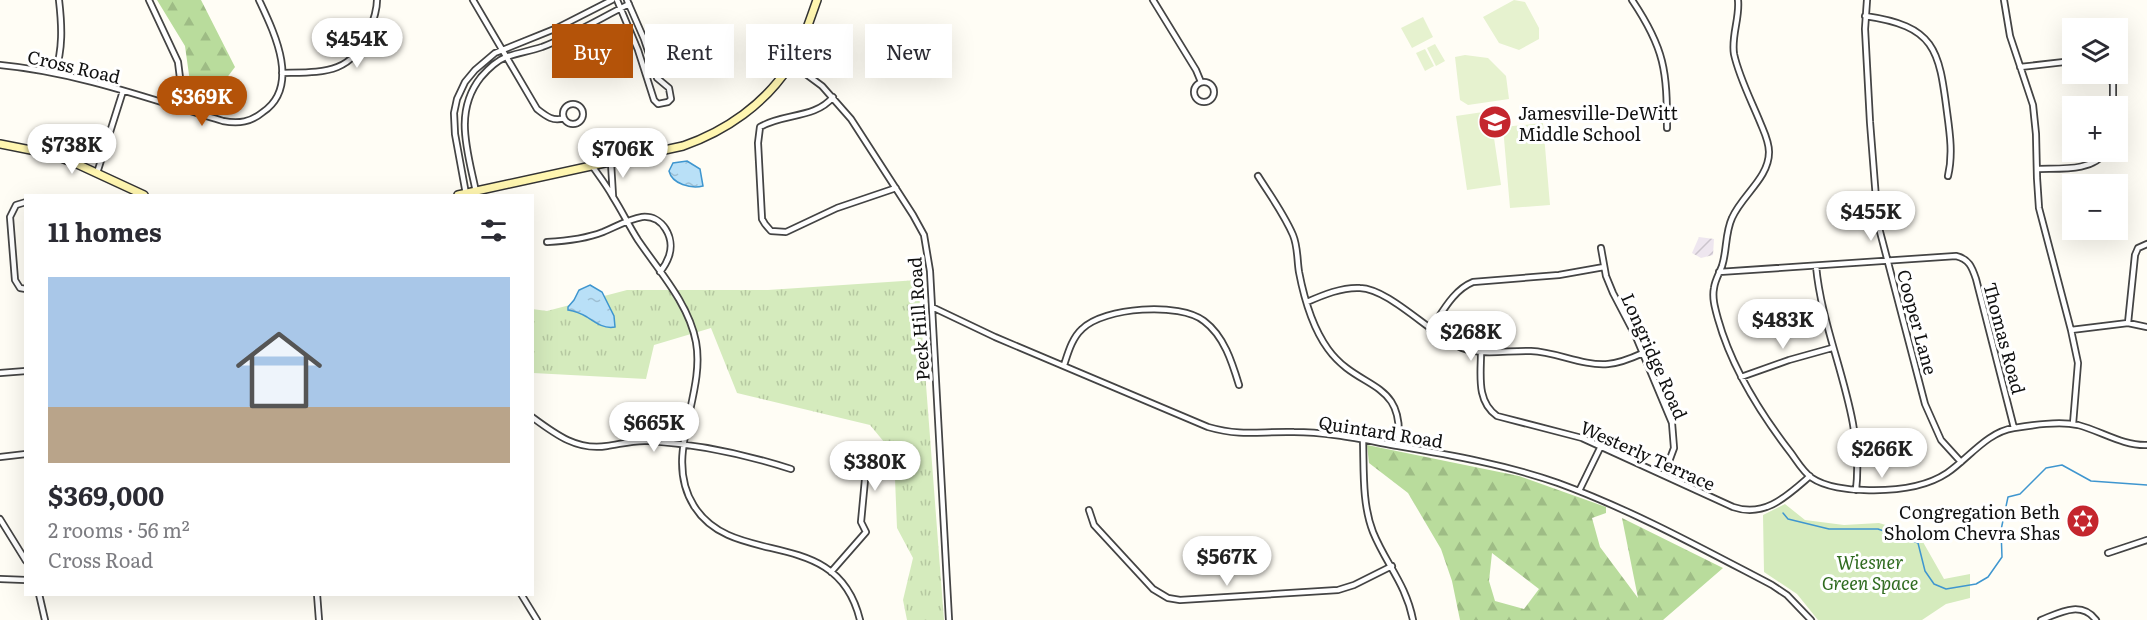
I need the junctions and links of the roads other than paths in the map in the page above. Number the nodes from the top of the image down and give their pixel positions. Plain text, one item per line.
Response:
1 (59, 0) edge
2 (149, 0) edge
3 (259, 0) edge
4 (377, 0) edge
5 (473, 0) edge
6 (612, 0) edge
7 (617, 0) edge
8 (817, 0) edge
9 (1153, 0) edge
10 (1632, 0) edge
11 (1738, 0) edge
12 (1867, 0) edge
13 (2004, 0) edge
14 (628, 2) edge
15 (620, 8) junction
16 (1865, 16) junction
17 (809, 24) edge
18 (502, 49) junction
19 (507, 57) junction
20 (2062, 62) edge
21 (0, 64) edge
22 (2020, 67) junction
23 (55, 73) junction
24 (282, 73) junction
25 (780, 78) edge
26 (812, 78) edge
27 (1201, 82) junction
28 (123, 91) junction
29 (833, 97) junction
30 (184, 110) junction
31 (564, 118) junction
32 (1666, 128) dead end
33 (0, 144) edge
34 (611, 162) junction
35 (2096, 162) edge
36 (593, 167) junction
37 (2037, 169) junction
38 (97, 173) junction
39 (1258, 176) dead end
40 (1948, 176) dead end
41 (896, 188) junction
42 (476, 192) junction
43 (142, 194) edge
44 (462, 194) edge
45 (613, 196) junction
46 (24, 203) edge
47 (627, 222) junction
48 (547, 242) dead end
49 (2147, 244) edge
50 (1601, 248) dead end
51 (1888, 260) junction
52 (1816, 266) junction
53 (1604, 267) junction
54 (660, 272) junction
55 (1719, 272) junction
56 (24, 289) edge
57 (1307, 302) junction
58 (932, 307) junction
59 (2128, 324) junction
60 (2147, 327) edge
61 (1430, 330) junction
62 (2071, 330) junction
63 (1832, 348) junction
64 (1481, 352) junction
65 (1643, 353) junction
66 (1064, 365) junction
67 (24, 371) edge
68 (0, 373) edge
69 (1741, 377) junction
70 (1239, 385) dead end
71 (534, 419) edge
72 (2073, 424) junction
73 (2014, 428) junction
74 (1363, 440) junction
75 (684, 444) junction
76 (2147, 445) edge
77 (1398, 446) junction
78 (1601, 446) junction
79 (876, 452) dead end
80 (24, 454) edge
81 (0, 457) edge
82 (1960, 462) junction
83 (792, 469) dead end
84 (1664, 475) junction
85 (1810, 476) junction
86 (1856, 490) junction
87 (1579, 491) junction
88 (1089, 510) dead end
89 (0, 519) edge
90 (2147, 540) edge
91 (2108, 553) dead end
92 (24, 558) edge
93 (1392, 566) junction
94 (831, 572) junction
95 (0, 579) edge
96 (24, 580) edge
97 (39, 596) edge
98 (317, 596) edge
99 (522, 596) edge
100 (45, 620) edge
101 (319, 620) edge
102 (537, 620) edge
103 (860, 620) edge
104 (949, 620) edge
105 (1413, 620) edge
106 (1811, 620) edge
107 (2041, 620) edge
108 (2096, 620) edge

1 - 23 street
2 - 30 street
3 - 24 street, Cross Road
4 - 24 street
5 - 18 street
6 - 18 street
7 - 15 street
8 - 17 street
9 - 27 street
10 - 32 street
11 - 55 street
12 - 16 street, Cooper Lane
13 - 22 street
14 - 15 street
14 - 15 street
15 - 19 street
16 - 40 street
16 - 51 street, Cooper Lane
18 - 19 street
18 - 44 street
19 - 31 street
19 - 42 street
20 - 22 street
21 - 23 street, Cross Road
22 - 37 street
23 - 28 street, Cross Road
24 - 30 street, Cross Road
25 - 34 street
26 - 29 street, Peck Hill Road
27 - 27 street
28 - 30 street, Cross Road
28 - 38 street
29 - 41 street, Peck Hill Road
29 - 41 street
31 - 31 street
33 - 38 street
34 - 36 street
34 - 45 street
35 - 37 street
36 - 42 street
36 - 45 street
37 - 62 street
38 - 43 street
39 - 57 street
41 - 58 street, Peck Hill Road
42 - 44 street
45 - 47 street
46 - 56 street
47 - 48 street
47 - 54 street
47 - 54 street
49 - 59 street
50 - 53 street, Longridge Road
51 - 52 street
51 - 73 street, Thomas Road
51 - 82 street, Cooper Lane
52 - 55 street
52 - 63 street
53 - 61 street
53 - 65 street, Longridge Road
54 - 75 street
55 - 69 street
57 - 61 street
57 - 77 street
58 - 66 street, Quintard Road
58 - 104 street, Peck Hill Road
59 - 60 street
59 - 62 street
61 - 64 street
62 - 72 street
63 - 69 street
63 - 86 street
64 - 65 street
64 - 78 street, Westerly Terrace
65 - 84 street, Longridge Road
66 - 70 street
66 - 74 street, Quintard Road
67 - 68 street
69 - 85 street
71 - 75 street
72 - 73 street
72 - 76 street
73 - 82 street
74 - 77 street, Quintard Road
74 - 93 street
75 - 83 street
75 - 94 street
77 - 87 street, Quintard Road
78 - 84 street, Westerly Terrace
78 - 87 street
79 - 94 street
80 - 81 street
82 - 86 street
84 - 85 street, Westerly Terrace
85 - 86 street
87 - 106 street, Quintard Road
88 - 93 street
89 - 92 street
90 - 91 street
93 - 105 street
94 - 103 street
95 - 96 street
97 - 100 street
98 - 101 street
99 - 102 street
107 - 108 street

